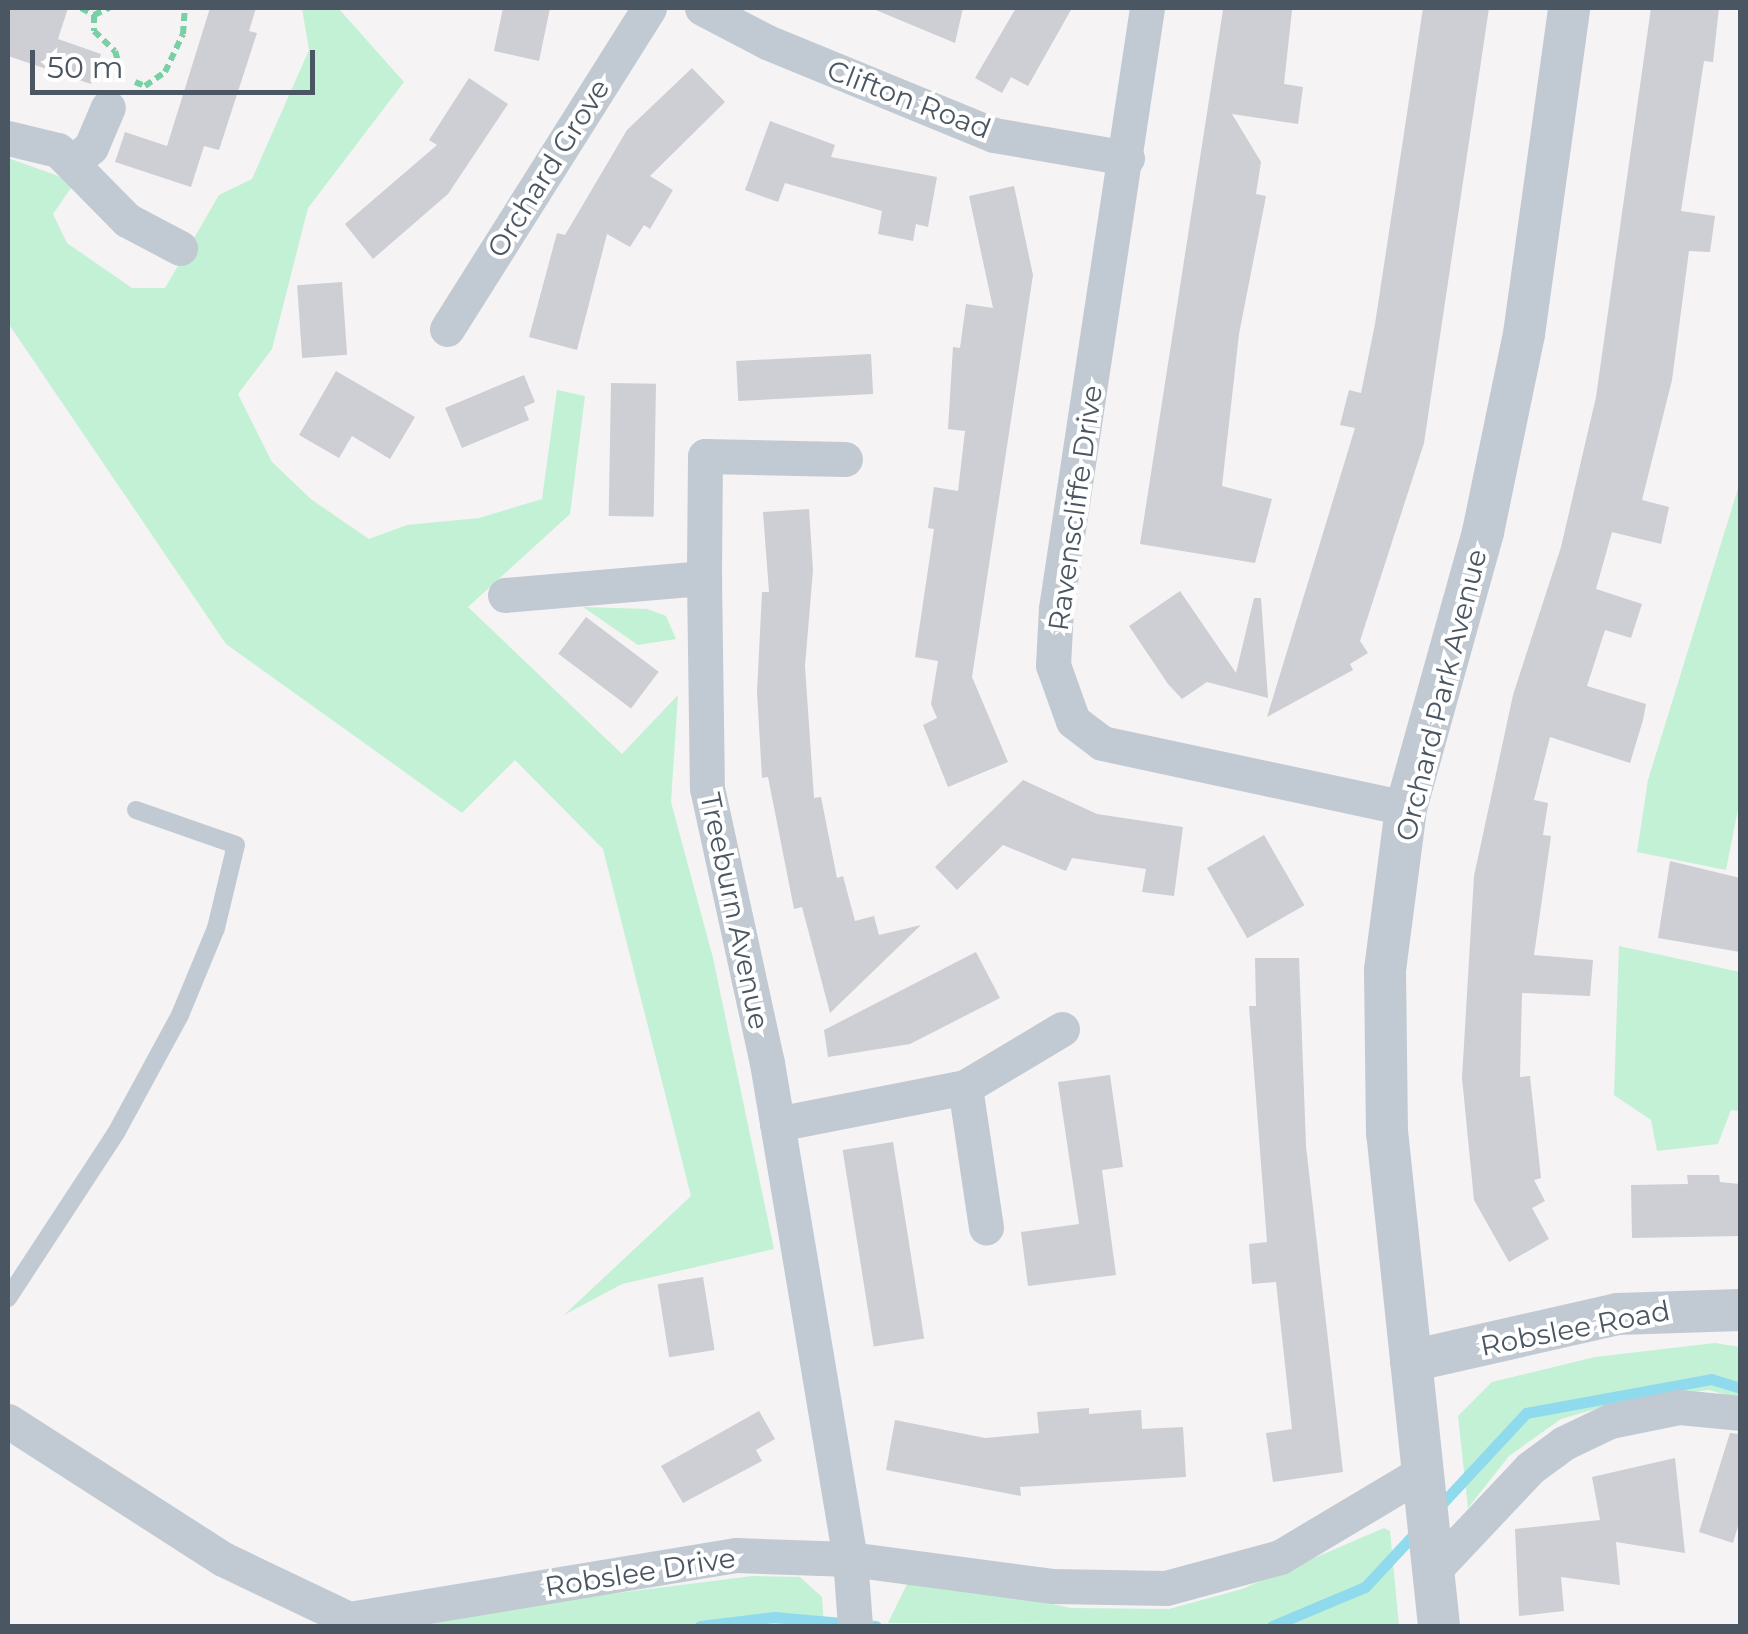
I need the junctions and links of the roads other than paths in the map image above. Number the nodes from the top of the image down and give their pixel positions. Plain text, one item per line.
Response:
1 (649, 8) edge
2 (702, 8) edge
3 (1148, 8) edge
4 (1569, 8) edge
5 (116, 92) road end
6 (8, 138) edge
7 (1127, 158) junction
8 (72, 162) junction
9 (180, 248) dead end
10 (446, 330) dead end
11 (846, 459) dead end
12 (704, 578) junction
13 (504, 595) dead end
14 (1406, 808) junction
15 (136, 810) dead end
16 (1062, 1029) dead end
17 (965, 1086) junction
18 (777, 1124) junction
19 (986, 1227) dead end
20 (8, 1298) edge
21 (1740, 1310) edge
22 (1411, 1361) junction
23 (1740, 1413) edge
24 (8, 1421) edge
25 (1422, 1486) junction
26 (1431, 1558) junction
27 (850, 1559) junction
28 (854, 1617) edge
29 (380, 1620) edge
30 (1439, 1626) edge

1 - 10 street, Orchard Grove
2 - 7 street, Clifton Road
3 - 7 street, Ravenscliffe Drive
4 - 14 street, Orchard Park Avenue
5 - 8 street
6 - 8 street
7 - 14 street, Ravenscliffe Drive
8 - 9 street
11 - 12 street, Treeburn Avenue
12 - 13 street
12 - 18 street, Treeburn Avenue
14 - 22 street, Orchard Park Avenue
15 - 20 lane
16 - 17 street
17 - 18 street
17 - 19 street
18 - 27 street, Treeburn Avenue
21 - 22 street, Robslee Road
22 - 25 street, Orchard Park Avenue
23 - 26 street
24 - 29 street, Robslee Drive
25 - 26 street, Orchard Park Avenue
25 - 27 street, Robslee Drive
26 - 30 street, Orchard Park Avenue
27 - 28 street, Treeburn Avenue
27 - 29 street, Robslee Drive

